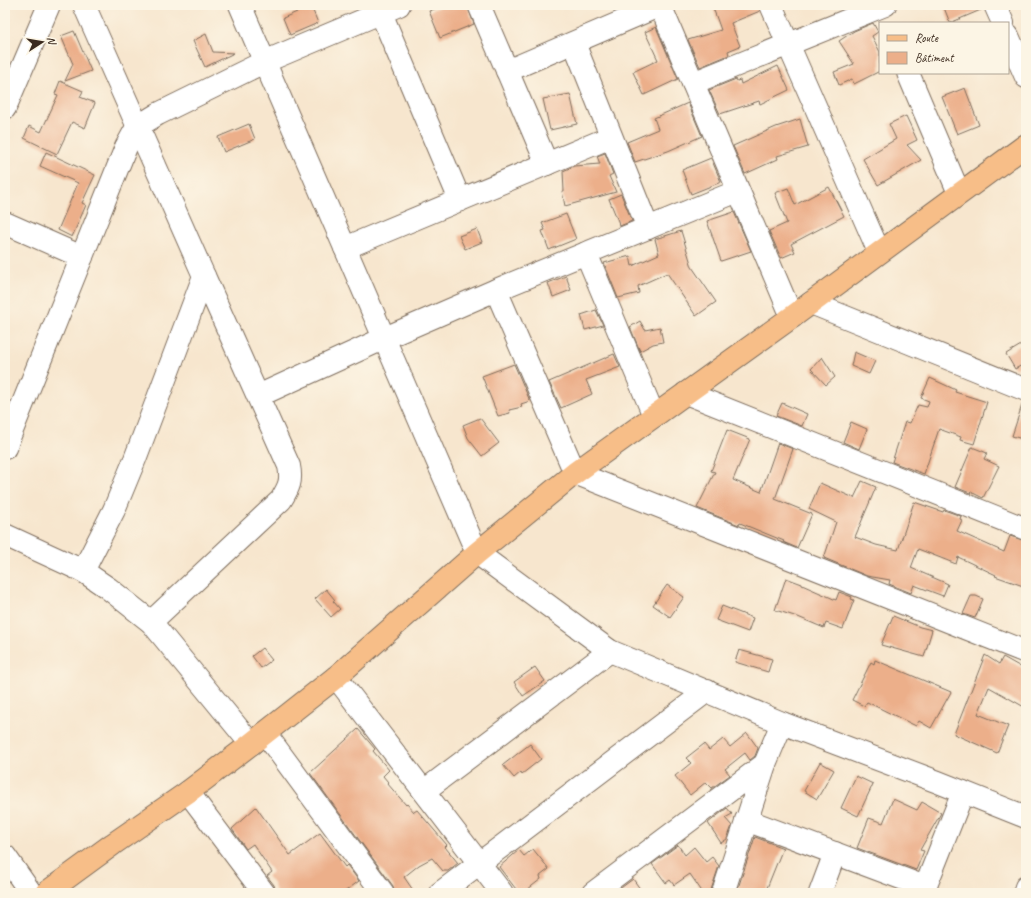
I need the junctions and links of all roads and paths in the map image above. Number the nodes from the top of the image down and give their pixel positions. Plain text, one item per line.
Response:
1 (49, 5) edge
2 (84, 5) edge
3 (240, 5) edge
4 (479, 5) edge
5 (660, 5) edge
6 (771, 5) edge
7 (995, 5) edge
8 (390, 9) edge
9 (882, 10) edge
10 (1002, 22) edge
11 (1009, 38) edge
12 (574, 43) junction
13 (788, 44) junction
14 (264, 62) junction
15 (507, 71) junction
16 (908, 74) edge
17 (1026, 77) edge
18 (693, 83) junction
19 (10, 84) edge
20 (5, 108) edge
21 (137, 127) junction
22 (611, 137) junction
23 (1026, 144) edge
24 (547, 164) junction
25 (738, 191) junction
26 (959, 193) junction
27 (460, 200) junction
28 (5, 223) edge
29 (648, 228) junction
30 (345, 248) junction
31 (879, 252) junction
32 (586, 253) junction
33 (82, 257) junction
34 (204, 276) junction
35 (496, 290) junction
36 (811, 302) junction
37 (792, 317) junction
38 (385, 338) junction
39 (1023, 386) edge
40 (686, 393) junction
41 (258, 396) junction
42 (654, 416) junction
43 (5, 448) edge
44 (575, 473) junction
45 (1026, 529) edge
46 (5, 535) edge
47 (477, 553) junction
48 (83, 571) junction
49 (151, 622) junction
50 (610, 651) junction
51 (1026, 652) edge
52 (336, 677) junction
53 (707, 691) junction
54 (782, 723) junction
55 (258, 739) junction
56 (765, 764) junction
57 (188, 792) junction
58 (424, 792) junction
59 (963, 792) junction
60 (1026, 817) edge
61 (746, 820) junction
62 (835, 853) junction
63 (5, 856) edge
64 (480, 862) junction
65 (1026, 887) edge
66 (924, 890) edge
67 (31, 893) edge
68 (46, 893) edge
69 (264, 893) edge
70 (383, 893) edge
71 (440, 893) edge
72 (502, 893) edge
73 (593, 893) edge
74 (722, 893) edge
75 (820, 893) edge
76 (1024, 893) edge

1 - 19 street
2 - 21 street
3 - 14 street
4 - 15 street
5 - 12 street
5 - 18 street
6 - 13 street
7 - 10 street
8 - 14 street
8 - 27 street
9 - 13 street
11 - 17 street
12 - 15 street
12 - 22 street
13 - 18 street
13 - 31 street
14 - 21 street
14 - 30 street
15 - 24 street
16 - 26 street
18 - 25 street
19 - 20 street
21 - 33 street
21 - 34 street
22 - 24 street
22 - 29 street
23 - 26 main road
24 - 27 street
25 - 29 street
25 - 37 street
26 - 31 main road
27 - 30 street
28 - 33 street
29 - 32 street
30 - 38 street
31 - 36 main road
32 - 35 street
32 - 42 street
33 - 43 street
34 - 41 street
34 - 48 street
35 - 38 street
35 - 44 street
36 - 37 main road
36 - 39 street
37 - 40 main road
38 - 41 street
38 - 47 street
40 - 42 main road
40 - 45 street
41 - 49 street
42 - 44 main road
44 - 47 main road
44 - 51 street
46 - 48 street
47 - 50 street
47 - 52 main road
48 - 49 street
49 - 55 street
50 - 53 street
50 - 58 street
52 - 55 main road
52 - 58 street
53 - 54 street
53 - 64 street
54 - 56 street
54 - 59 street
55 - 57 main road
55 - 70 street
56 - 61 street
56 - 73 street
57 - 68 main road
57 - 69 street
58 - 64 street
59 - 60 street
59 - 66 street
61 - 62 street
61 - 74 street
62 - 66 street
62 - 75 street
63 - 67 street
64 - 71 street
64 - 72 street
65 - 76 street

